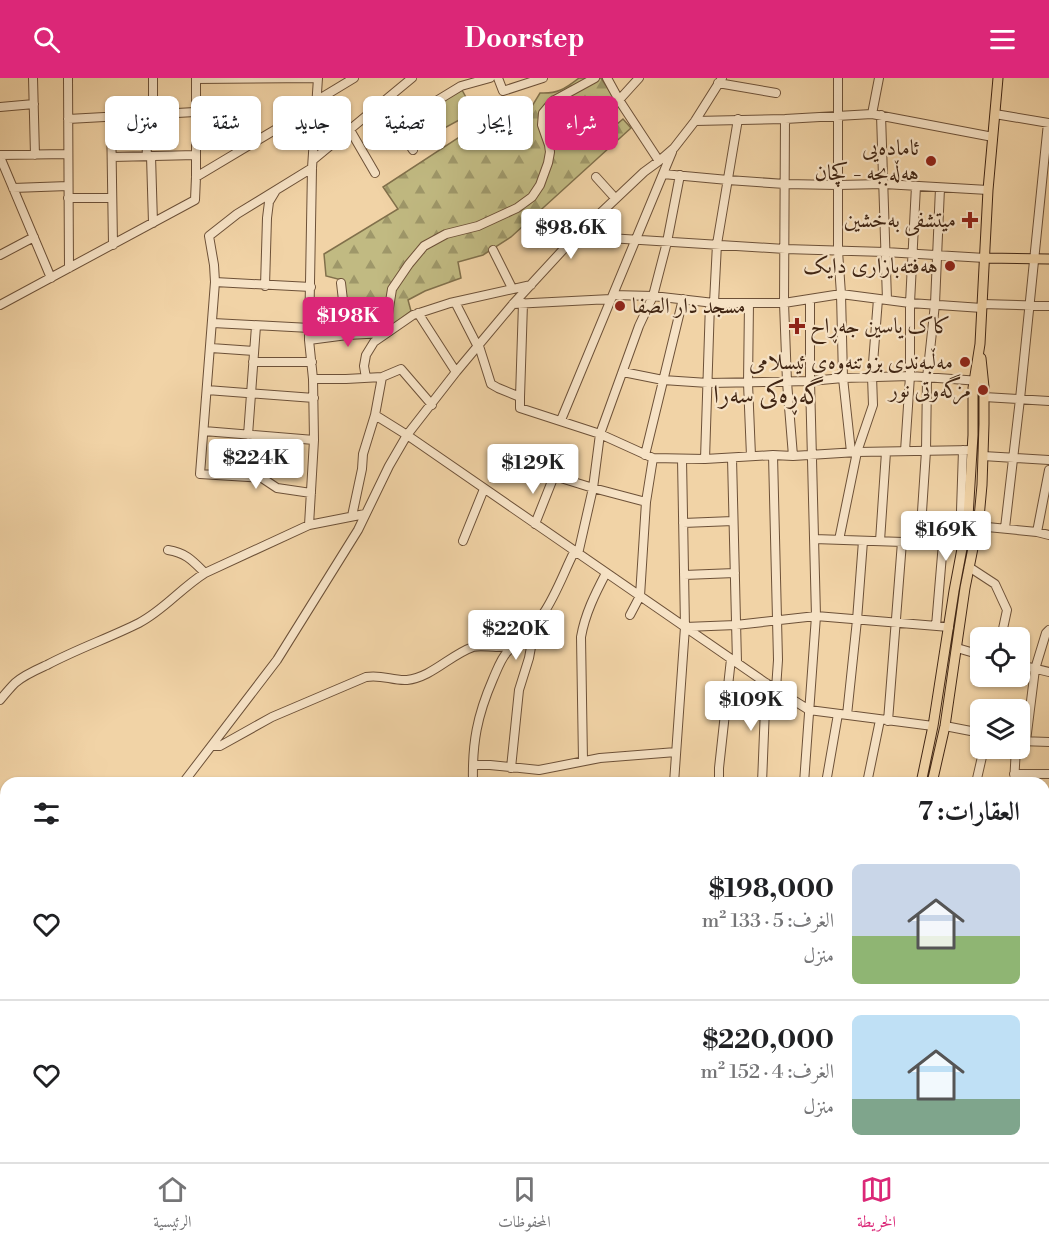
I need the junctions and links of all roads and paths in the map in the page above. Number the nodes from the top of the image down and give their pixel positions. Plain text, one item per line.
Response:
1 (33, 78) edge
2 (68, 78) edge
3 (153, 78) edge
4 (318, 78) edge
5 (354, 78) edge
6 (411, 78) edge
7 (490, 78) edge
8 (498, 78) edge
9 (543, 78) edge
10 (595, 78) edge
11 (607, 78) edge
12 (639, 78) edge
13 (838, 78) edge
14 (879, 78) edge
15 (998, 78) edge
16 (196, 79) edge
17 (720, 80) edge
18 (776, 93) dead end
19 (151, 96) edge
20 (195, 96) edge
21 (317, 96) edge
22 (328, 96) edge
23 (390, 96) edge
24 (445, 96) edge
25 (619, 100) junction
26 (34, 104) junction
27 (0, 106) edge
28 (995, 114) junction
29 (877, 115) junction
30 (105, 116) edge
31 (838, 116) junction
32 (68, 119) junction
33 (363, 119) edge
34 (738, 119) junction
35 (785, 119) junction
36 (695, 121) junction
37 (1048, 123) edge
38 (351, 129) edge
39 (273, 130) edge
40 (351, 132) edge
41 (993, 137) junction
42 (674, 148) junction
43 (112, 150) edge
44 (149, 150) edge
45 (196, 150) edge
46 (313, 150) edge
47 (328, 150) edge
48 (68, 154) junction
49 (35, 155) junction
50 (196, 155) junction
51 (0, 156) edge
52 (149, 156) junction
53 (112, 157) junction
54 (659, 161) junction
55 (312, 164) junction
56 (375, 172) dead end
57 (663, 174) junction
58 (680, 175) junction
59 (196, 177) junction
60 (596, 177) dead end
61 (728, 180) junction
62 (784, 184) junction
63 (884, 184) junction
64 (838, 185) junction
65 (68, 186) junction
66 (916, 186) junction
67 (13, 188) junction
68 (940, 188) junction
69 (276, 190) junction
70 (988, 190) junction
71 (1045, 192) edge
72 (68, 198) junction
73 (112, 198) junction
74 (615, 198) junction
75 (554, 219) dead end
76 (153, 223) junction
77 (34, 237) junction
78 (574, 238) junction
79 (635, 240) junction
80 (667, 242) junction
81 (113, 244) junction
82 (717, 244) junction
83 (785, 249) junction
84 (493, 250) dead end
85 (838, 251) junction
86 (885, 252) junction
87 (912, 254) junction
88 (0, 255) edge
89 (937, 256) junction
90 (985, 258) junction
91 (1034, 258) junction
92 (1049, 259) edge
93 (69, 268) junction
94 (51, 278) junction
95 (215, 282) junction
96 (341, 283) dead end
97 (265, 285) junction
98 (531, 285) junction
99 (311, 287) junction
100 (512, 288) junction
101 (841, 294) junction
102 (653, 296) junction
103 (612, 297) junction
104 (683, 299) junction
105 (878, 299) junction
106 (810, 300) junction
107 (887, 300) junction
108 (454, 302) junction
109 (523, 303) junction
110 (712, 303) junction
111 (749, 303) junction
112 (784, 303) junction
113 (910, 303) junction
114 (513, 304) junction
115 (935, 304) junction
116 (1029, 304) junction
117 (0, 305) edge
118 (982, 306) junction
119 (1049, 306) edge
120 (418, 313) junction
121 (213, 323) junction
122 (256, 326) junction
123 (310, 328) junction
124 (385, 333) junction
125 (347, 335) junction
126 (309, 340) junction
127 (478, 346) junction
128 (211, 348) junction
129 (254, 351) junction
130 (253, 362) junction
131 (312, 362) junction
132 (456, 372) junction
133 (623, 372) junction
134 (872, 376) junction
135 (910, 376) junction
136 (382, 377) junction
137 (366, 378) junction
138 (843, 378) junction
139 (927, 378) junction
140 (314, 379) junction
141 (663, 380) junction
142 (810, 381) junction
143 (979, 381) junction
144 (788, 382) junction
145 (708, 383) junction
146 (748, 383) junction
147 (207, 390) junction
148 (251, 393) junction
149 (520, 397) junction
150 (314, 398) junction
151 (984, 398) junction
152 (1020, 399) junction
153 (1049, 401) edge
154 (432, 405) junction
155 (375, 415) junction
156 (561, 420) junction
157 (204, 431) junction
158 (600, 434) junction
159 (248, 435) junction
160 (407, 435) junction
161 (314, 440) junction
162 (968, 450) junction
163 (905, 451) junction
164 (926, 451) junction
165 (854, 452) junction
166 (886, 452) junction
167 (773, 455) junction
168 (813, 455) junction
169 (649, 456) junction
170 (751, 456) junction
171 (793, 456) junction
172 (983, 456) junction
173 (1013, 457) junction
174 (732, 458) junction
175 (682, 459) junction
176 (705, 459) junction
177 (1049, 460) edge
178 (519, 465) dead end
179 (1049, 470) edge
180 (554, 476) junction
181 (593, 488) junction
182 (484, 489) junction
183 (311, 493) junction
184 (646, 502) junction
185 (365, 514) junction
186 (352, 516) junction
187 (733, 521) junction
188 (683, 523) junction
189 (535, 524) junction
190 (309, 525) junction
191 (977, 526) junction
192 (1005, 528) junction
193 (1037, 532) junction
194 (1049, 535) edge
195 (814, 539) junction
196 (839, 540) junction
197 (463, 541) dead end
198 (863, 541) junction
199 (880, 541) junction
200 (902, 542) junction
201 (920, 542) junction
202 (943, 543) junction
203 (962, 544) junction
204 (168, 550) dead end
205 (576, 553) junction
206 (969, 567) junction
207 (205, 573) junction
208 (606, 573) junction
209 (735, 573) junction
210 (684, 575) junction
211 (640, 596) junction
212 (630, 615) dead end
213 (816, 616) junction
214 (857, 620) junction
215 (777, 621) junction
216 (896, 623) junction
217 (736, 625) junction
218 (936, 626) junction
219 (685, 627) junction
220 (949, 627) junction
221 (1003, 627) edge
222 (1049, 630) edge
223 (525, 636) junction
224 (515, 645) junction
225 (957, 648) junction
226 (970, 652) edge
227 (944, 658) junction
228 (955, 659) junction
229 (734, 661) junction
230 (1030, 668) edge
231 (1035, 669) junction
232 (1049, 672) edge
233 (766, 683) junction
234 (776, 689) junction
235 (0, 699) edge
236 (1030, 699) edge
237 (809, 710) junction
238 (842, 714) junction
239 (884, 720) junction
240 (933, 726) junction
241 (945, 726) junction
242 (970, 731) edge
243 (1030, 741) edge
244 (1049, 742) edge
245 (213, 746) junction
246 (676, 752) junction
247 (981, 759) edge
248 (1015, 759) edge
249 (583, 761) junction
250 (472, 765) junction
251 (511, 768) junction
252 (1014, 774) joint
253 (1049, 774) edge
254 (188, 777) edge
255 (473, 777) edge
256 (674, 777) edge
257 (719, 777) edge
258 (762, 777) edge
259 (804, 777) edge
260 (827, 777) edge
261 (869, 777) edge
262 (922, 777) edge
263 (933, 777) edge
264 (977, 777) edge

1 - 26 street
2 - 32 street
3 - 19 street
4 - 16 street
4 - 21 street
5 - 22 street
6 - 23 street
7 - 24 street
8 - 9 street
10 - 124 street
11 - 25 street
12 - 25 street
13 - 31 street
14 - 29 street
15 - 28 main road
16 - 20 street
17 - 18 street
17 - 36 street
25 - 54 street
26 - 27 street
26 - 49 street
28 - 37 street
28 - 41 main road
29 - 31 street
29 - 41 street
29 - 63 street
30 - 32 street
31 - 35 street
31 - 64 street
32 - 48 street
33 - 38 street
34 - 35 street
34 - 36 street
34 - 61 street
35 - 62 street
36 - 42 street
37 - 71 street
39 - 59 street
40 - 56 street
41 - 70 main road
42 - 54 street
42 - 57 street
43 - 53 street
44 - 52 street
45 - 50 street
46 - 55 street
47 - 55 street
48 - 49 street
48 - 65 street
49 - 51 street
50 - 52 street
50 - 59 street
51 - 67 street
52 - 53 street
52 - 76 street
53 - 73 street
54 - 74 street
55 - 69 street
55 - 99 street
57 - 58 street
57 - 79 street
58 - 61 street
58 - 80 street
59 - 76 street
60 - 74 street
61 - 62 street
61 - 82 street
62 - 64 street
62 - 83 street
63 - 64 street
63 - 66 street
63 - 86 street
64 - 85 street
65 - 67 street
65 - 72 street
66 - 68 street
66 - 87 street
67 - 77 street
68 - 70 street
68 - 89 street
69 - 95 street
69 - 97 street
70 - 90 main road
71 - 91 street
72 - 73 street
72 - 93 street
73 - 81 street
74 - 78 street
75 - 78 street
76 - 81 street
77 - 88 street
77 - 94 street
78 - 79 street
78 - 98 street
79 - 80 street
79 - 103 street
80 - 82 street
80 - 102 street
81 - 93 street
82 - 83 street
82 - 110 street
83 - 85 street
83 - 112 street
84 - 100 street
85 - 86 street
85 - 101 street
86 - 87 street
86 - 107 street
87 - 89 street
87 - 113 street
89 - 90 street
89 - 115 street
90 - 91 main road
90 - 118 main road
91 - 92 main road
91 - 116 street
93 - 94 street
94 - 117 street
95 - 97 street
95 - 121 street
96 - 125 street
97 - 99 street
98 - 100 street
98 - 114 street
99 - 123 street
100 - 108 street
101 - 105 street
101 - 106 street
101 - 138 street
102 - 103 street
102 - 104 street
102 - 133 street
103 - 109 street
103 - 156 street
104 - 110 street
104 - 141 street
105 - 107 street
105 - 134 street
106 - 112 street
106 - 142 street
107 - 113 street
108 - 120 street
108 - 127 street
109 - 114 street
109 - 149 street
110 - 111 street
110 - 145 street
111 - 112 street
111 - 146 street
112 - 144 street
113 - 115 street
113 - 135 street
114 - 127 street
115 - 118 street
115 - 139 street
116 - 118 street
116 - 119 street
116 - 152 street
118 - 143 main road
120 - 124 street
120 - 132 street
121 - 122 street
121 - 128 street
122 - 123 street
122 - 129 street
123 - 126 street
124 - 125 street
124 - 137 street
125 - 126 street
126 - 131 street
127 - 132 street
127 - 149 street
128 - 129 street
128 - 147 street
129 - 130 street
130 - 131 street
130 - 148 street
131 - 140 street
132 - 154 street
133 - 141 street
133 - 158 street
134 - 135 street
134 - 138 street
134 - 165 street
135 - 139 street
135 - 163 street
136 - 137 street
136 - 154 street
136 - 155 street
137 - 140 street
138 - 142 street
138 - 165 street
139 - 143 street
139 - 164 street
140 - 150 street
141 - 145 street
141 - 169 street
142 - 144 street
142 - 168 street
143 - 151 main road
143 - 162 main road
144 - 146 street
144 - 171 street
145 - 146 street
145 - 176 street
146 - 170 street
147 - 148 street
147 - 157 street
148 - 150 street
148 - 159 street
149 - 156 street
150 - 161 street
151 - 152 street
151 - 172 main road
152 - 153 street
152 - 173 street
154 - 160 street
155 - 160 street
155 - 186 street
156 - 158 street
157 - 159 street
157 - 183 street
158 - 169 street
158 - 181 street
159 - 161 street
160 - 182 street
160 - 185 street
161 - 183 street
162 - 164 street
162 - 203 main road
163 - 164 street
163 - 166 street
164 - 201 street
165 - 166 street
165 - 168 street
165 - 196 street
166 - 199 street
167 - 170 street
167 - 171 street
167 - 215 street
168 - 171 street
168 - 195 street
169 - 175 street
169 - 184 street
170 - 174 street
172 - 173 street
172 - 191 main road
173 - 177 street
173 - 192 street
174 - 176 street
174 - 187 street
175 - 176 street
175 - 188 street
178 - 180 street
179 - 193 street
180 - 181 street
180 - 189 street
181 - 184 street
181 - 205 street
182 - 189 street
182 - 197 street
183 - 190 street
184 - 211 street
185 - 186 street
185 - 245 street
186 - 190 street
187 - 188 street
187 - 209 street
188 - 210 street
189 - 205 street
190 - 207 street
191 - 192 street
191 - 206 main road
192 - 193 street
193 - 194 street
195 - 196 street
195 - 213 street
196 - 198 street
198 - 199 street
198 - 214 street
199 - 200 street
200 - 201 street
200 - 216 street
201 - 202 street
202 - 203 street
202 - 218 street
203 - 220 main road
204 - 207 street
205 - 208 street
205 - 223 street
206 - 221 street
206 - 225 main road
207 - 235 street
208 - 211 street
208 - 249 street
209 - 210 street
209 - 217 street
210 - 219 street
211 - 212 street
211 - 219 street
213 - 214 street
213 - 215 street
213 - 237 street
214 - 216 street
214 - 238 street
215 - 217 street
215 - 234 street
216 - 218 street
216 - 239 street
217 - 219 street
217 - 229 street
218 - 220 street
219 - 229 street
219 - 246 street
220 - 227 main road
222 - 231 street
223 - 224 street
223 - 251 street
224 - 245 street
224 - 250 street
225 - 226 street
225 - 228 main road
227 - 228 main road
227 - 240 main road
228 - 241 main road
229 - 233 street
229 - 257 street
230 - 231 street
231 - 232 street
231 - 236 street
233 - 234 street
233 - 258 street
234 - 237 street
237 - 238 street
237 - 259 street
238 - 239 street
238 - 260 street
239 - 240 street
239 - 261 street
240 - 262 main road
241 - 242 street
241 - 263 main road
243 - 244 street
245 - 254 street
246 - 249 street
246 - 256 street
247 - 264 street
248 - 252 street
249 - 251 street
250 - 251 street
250 - 255 street
252 - 253 street

